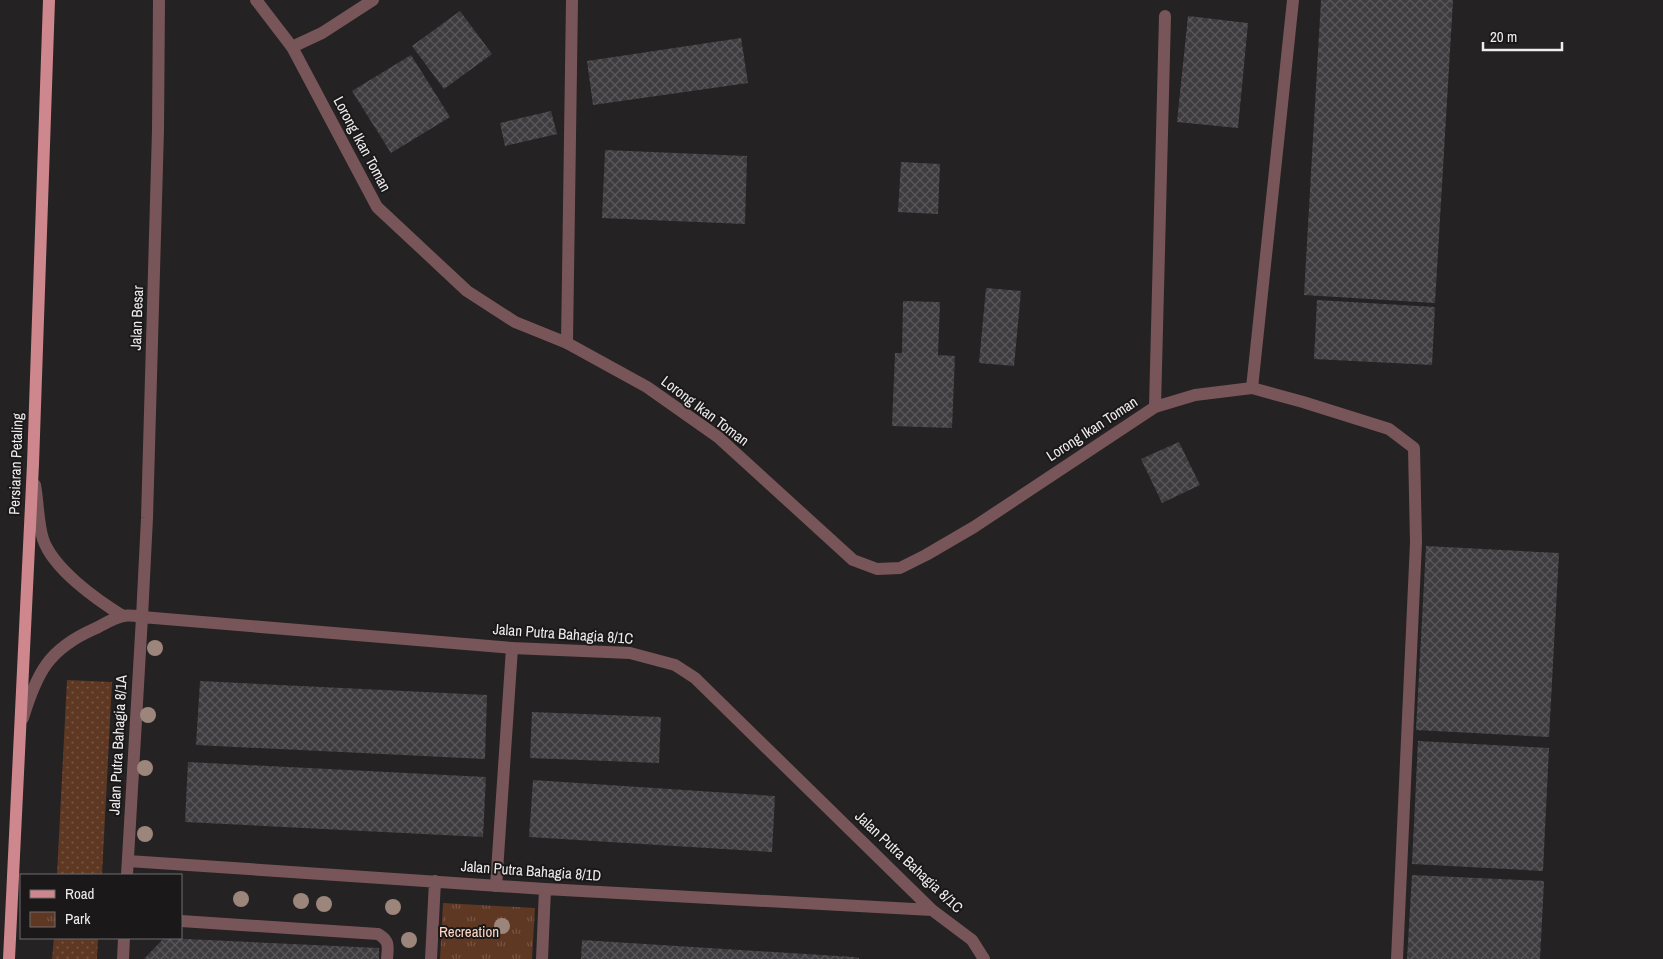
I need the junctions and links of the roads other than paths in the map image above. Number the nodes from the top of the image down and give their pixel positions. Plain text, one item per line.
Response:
1 (50, 0) edge
2 (159, 0) edge
3 (256, 0) edge
4 (373, 0) edge
5 (572, 0) edge
6 (1293, 0) edge
7 (1165, 16) dead end
8 (292, 47) junction
9 (567, 343) junction
10 (1252, 388) junction
11 (1155, 407) junction
12 (32, 464) junction
13 (123, 616) junction
14 (142, 617) junction
15 (512, 648) junction
16 (20, 728) junction
17 (128, 861) junction
18 (127, 874) edge
19 (435, 882) junction
20 (496, 886) junction
21 (545, 889) junction
22 (932, 910) junction
23 (182, 921) edge
24 (124, 939) edge
25 (10, 956) edge
26 (123, 959) edge
27 (387, 959) edge
28 (431, 959) edge
29 (542, 959) edge
30 (984, 959) edge
31 (1397, 959) edge

1 - 12 main road, Persiaran Petaling
2 - 14 street, Jalan Besar
3 - 8 street, Lorong Ikan Toman
4 - 8 street
5 - 9 street
6 - 10 street
7 - 11 street
8 - 9 street, Lorong Ikan Toman
9 - 11 street, Lorong Ikan Toman
10 - 11 street, Lorong Ikan Toman
10 - 31 street
12 - 13 street
12 - 16 main road, Persiaran Petaling
13 - 14 street
13 - 16 street
14 - 15 street, Jalan Putra Bahagia 8/1C
14 - 17 street, Jalan Putra Bahagia 8/1A
15 - 20 street
15 - 22 street, Jalan Putra Bahagia 8/1C
16 - 25 main road, Persiaran Petaling
17 - 18 street, Jalan Putra Bahagia 8/1A
17 - 19 street, Jalan Putra Bahagia 8/1D
19 - 20 street, Jalan Putra Bahagia 8/1D
19 - 28 street
20 - 21 street, Jalan Putra Bahagia 8/1D
21 - 22 street, Jalan Putra Bahagia 8/1D
21 - 29 street
22 - 30 street, Jalan Putra Bahagia 8/1C
23 - 27 street
24 - 26 street

